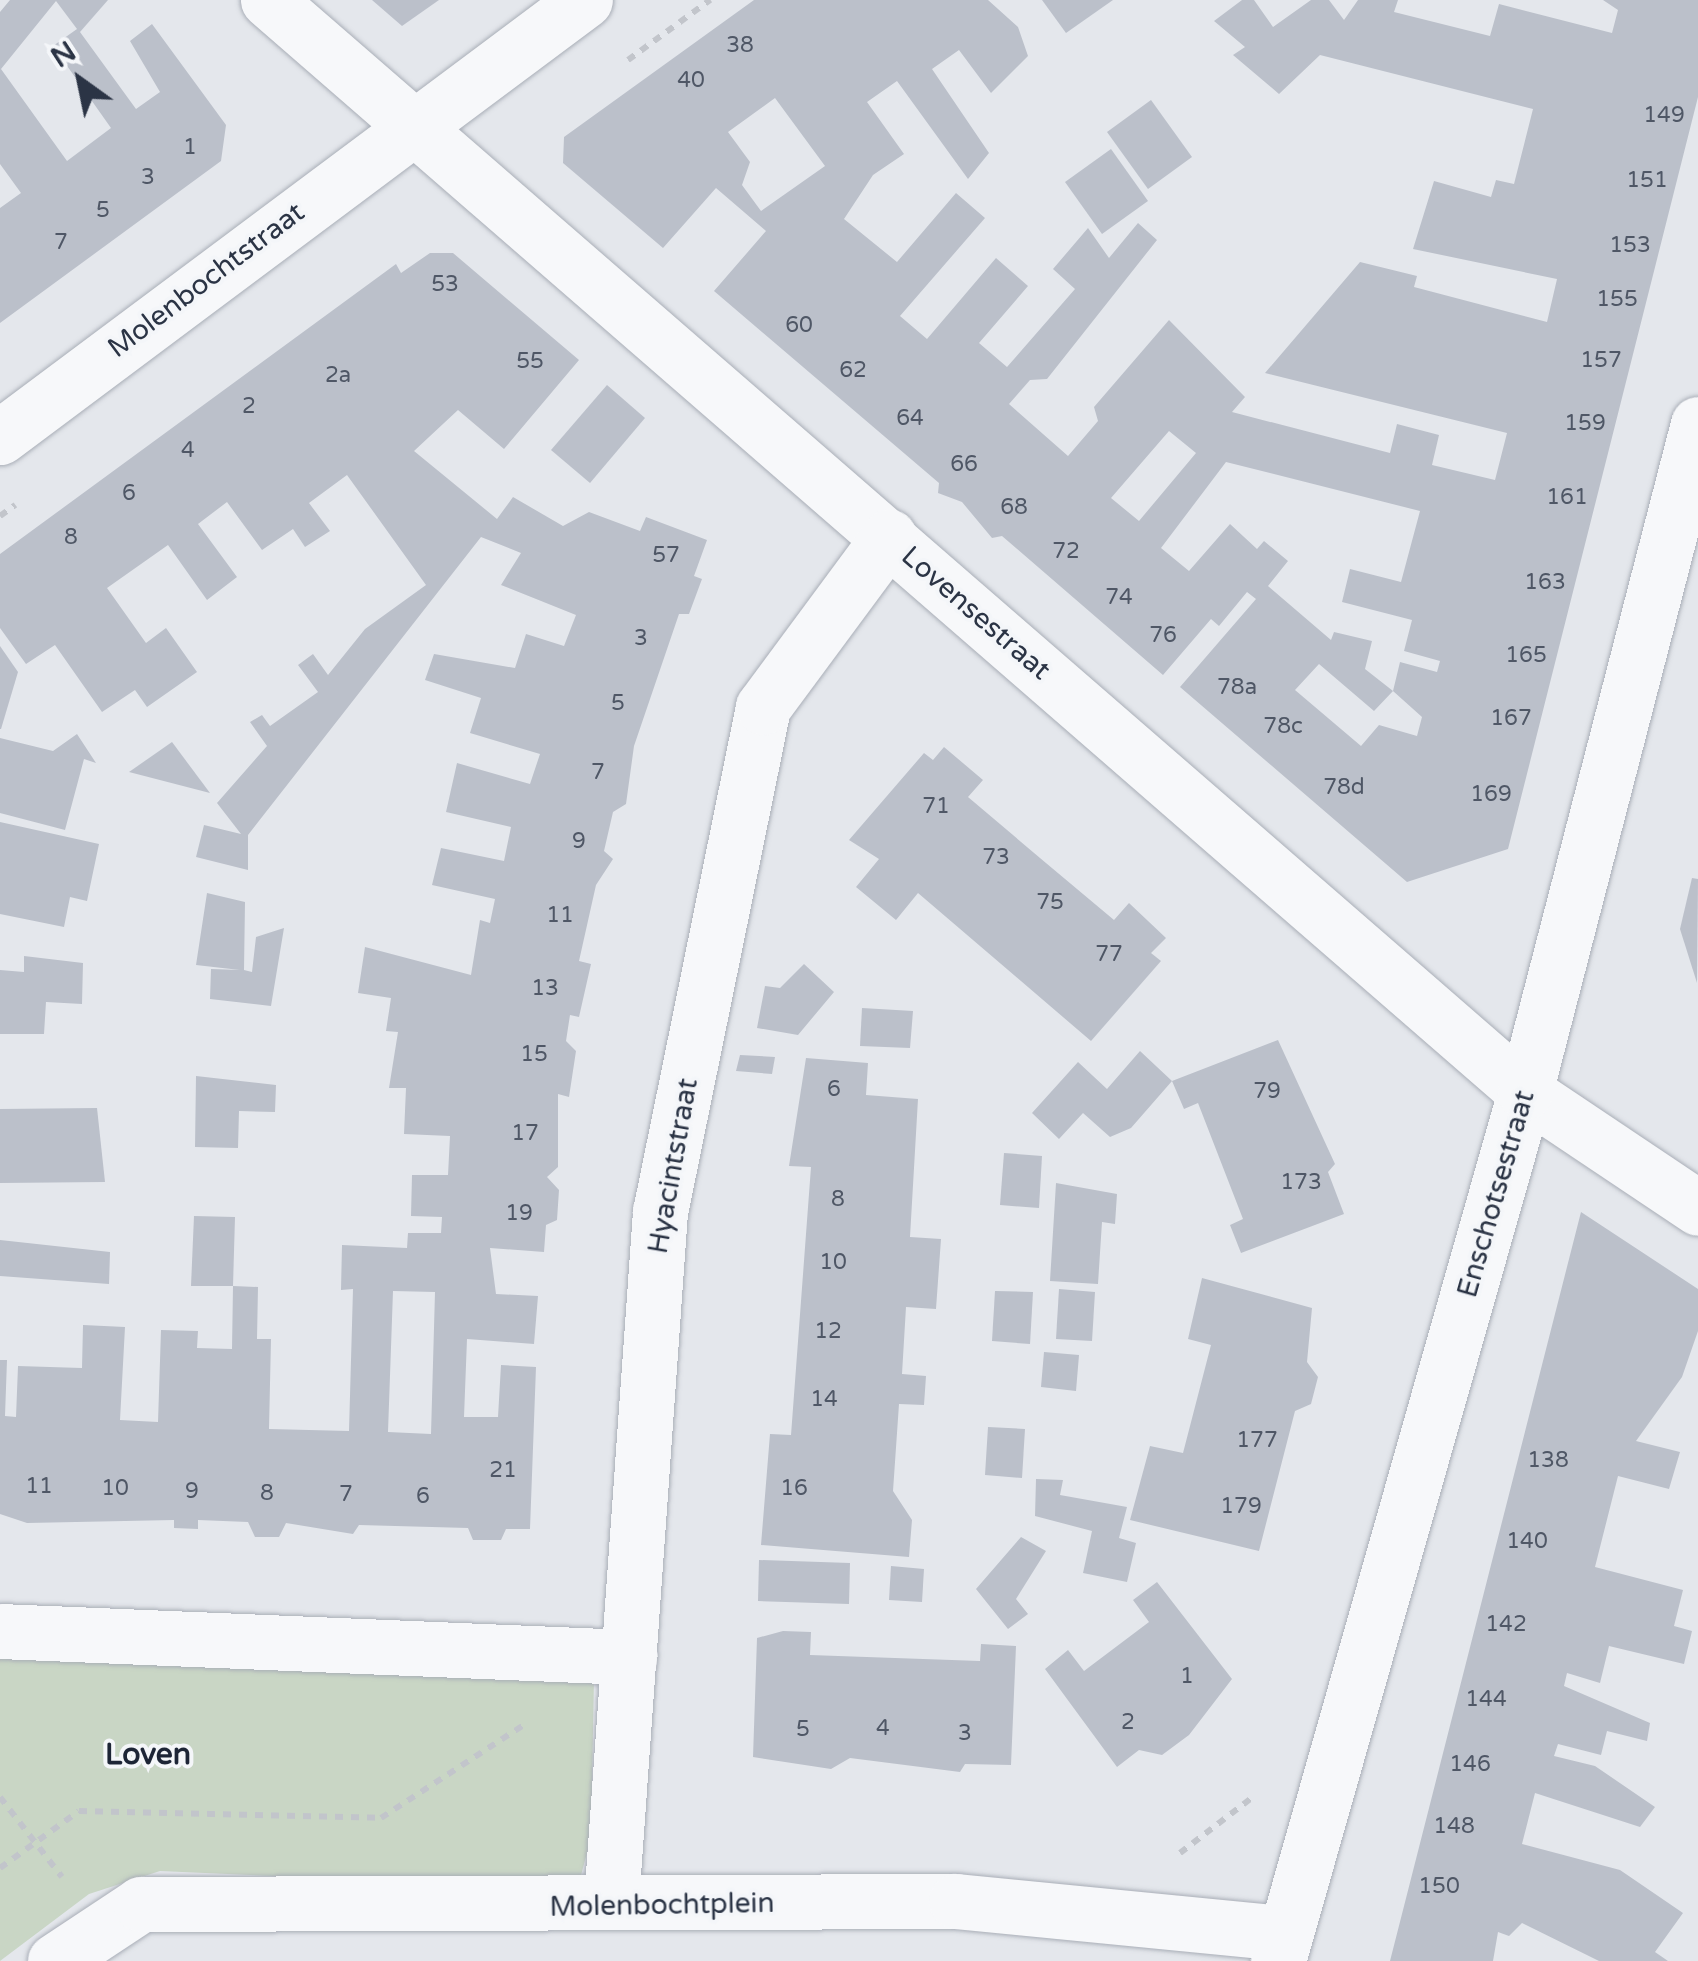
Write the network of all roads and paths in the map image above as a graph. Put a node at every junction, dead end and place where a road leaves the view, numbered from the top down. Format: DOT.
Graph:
graph roads {
  1 [pos="268,0"];
  2 [pos="584,0"];
  3 [pos="412,124"];
  4 [pos="1698,424"];
  5 [pos="0,437"];
  6 [pos="889,537"];
  7 [pos="1525,1092"];
  8 [pos="1698,1208"];
  9 [pos="0,1631"];
  10 [pos="629,1657"];
  11 [pos="1344,1727"];
  12 [pos="0,1797"];
  13 [pos="35,1843"];
  14 [pos="0,1868"];
  15 [pos="611,1902"];
  16 [pos="1099,1915"];
  17 [pos="104,1928"];
  18 [pos="1281,1947"];
  19 [pos="55,1961"];
  1 -- 3 [label="street, Lovensestraat"];
  2 -- 3 [label="street, Molenbochtstraat"];
  3 -- 5 [label="street, Molenbochtstraat"];
  3 -- 6 [label="street, Lovensestraat"];
  4 -- 7 [label="street, Enschotsestraat"];
  6 -- 7 [label="street, Lovensestraat"];
  6 -- 10 [label="street, Hyacintstraat"];
  7 -- 8 [label="street, Lovensestraat"];
  7 -- 11 [label="street, Enschotsestraat"];
  9 -- 10 [label="street"];
  10 -- 13 [label="path"];
  10 -- 15 [label="street, Hyacintstraat"];
  11 -- 16 [label="path"];
  11 -- 18 [label="street, Enschotsestraat"];
  12 -- 13 [label="path"];
  13 -- 14 [label="path"];
  13 -- 17 [label="path"];
  15 -- 16 [label="street, Molenbochtplein"];
  15 -- 17 [label="street, Molenbochtplein"];
  16 -- 18 [label="street, Molenbochtplein"];
  17 -- 19 [label="street, Molenbochtplein"];
}
